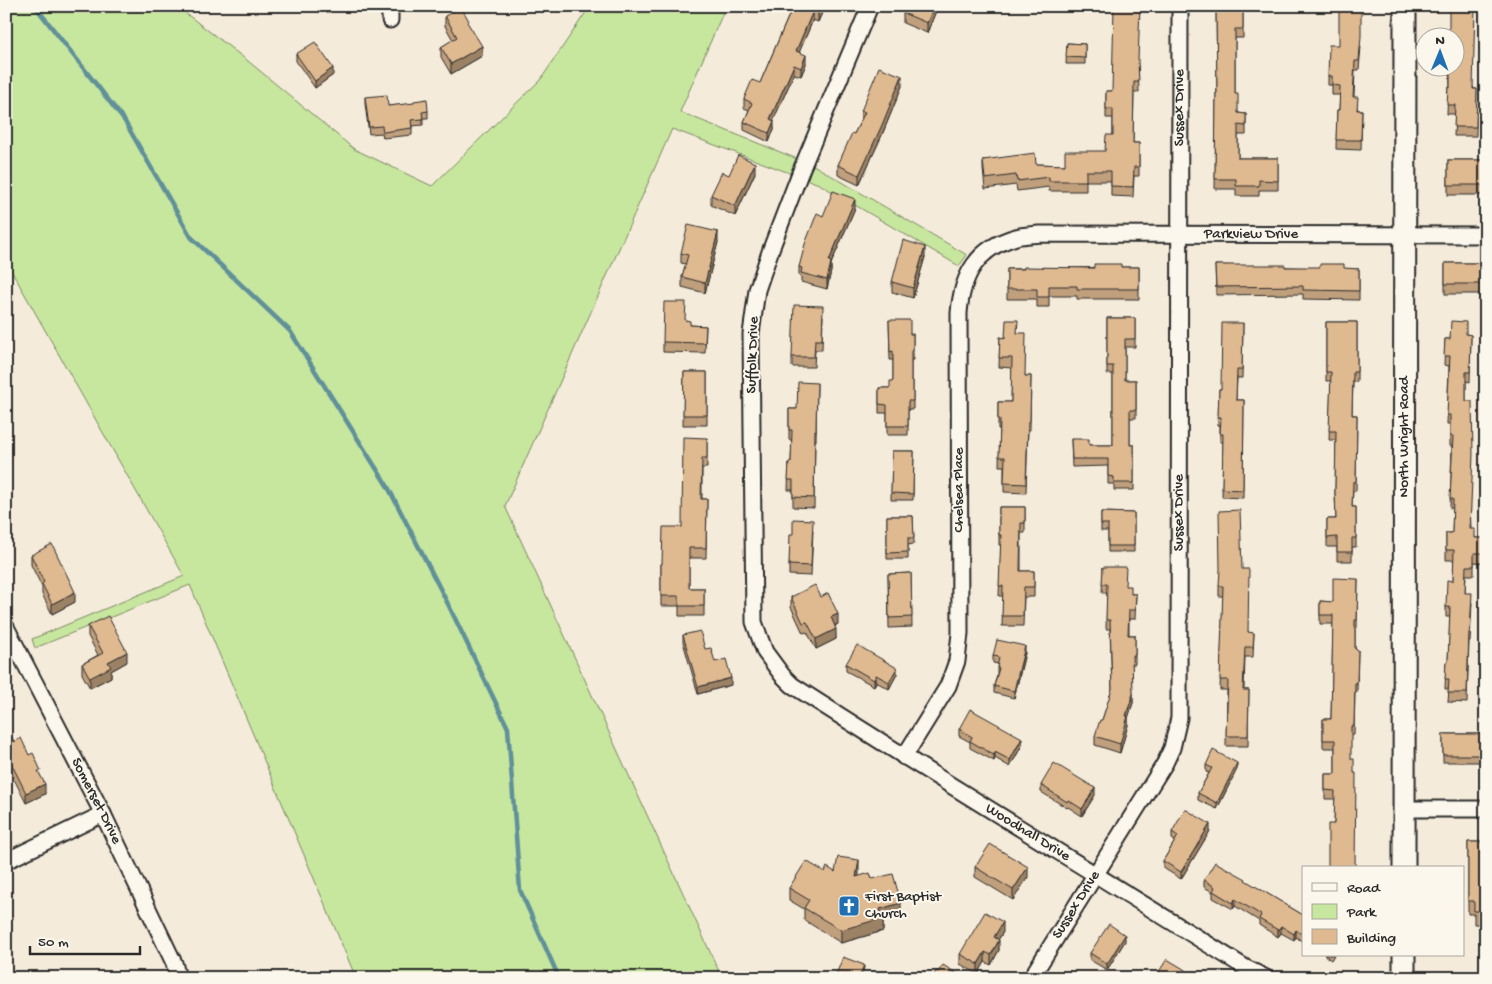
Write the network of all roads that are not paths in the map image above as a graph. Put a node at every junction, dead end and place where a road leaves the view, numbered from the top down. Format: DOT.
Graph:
graph roads {
  1 [pos="870,6"];
  2 [pos="1180,6"];
  3 [pos="1405,6"];
  4 [pos="1181,234"];
  5 [pos="1405,235"];
  6 [pos="1486,235"];
  7 [pos="1017,236"];
  8 [pos="6,627"];
  9 [pos="792,685"];
  10 [pos="904,757"];
  11 [pos="1405,809"];
  12 [pos="1486,809"];
  13 [pos="103,814"];
  14 [pos="6,861"];
  15 [pos="1404,866"];
  16 [pos="1096,874"];
  17 [pos="1404,956"];
  18 [pos="1243,973"];
  19 [pos="178,978"];
  20 [pos="1031,978"];
  21 [pos="1266,978"];
  22 [pos="1404,978"];
  1 -- 9 [label="street, Suffolk Drive"];
  2 -- 4 [label="street, Sussex Drive"];
  3 -- 5 [label="main road, North Wright Road"];
  4 -- 5 [label="street, Parkview Drive"];
  4 -- 7 [label="street, Parkview Drive"];
  4 -- 16 [label="street, Sussex Drive"];
  5 -- 6 [label="street, Parkview Drive"];
  5 -- 11 [label="main road, North Wright Road"];
  7 -- 10 [label="street, Chelsea Place"];
  8 -- 13 [label="street, Somerset Drive"];
  9 -- 10 [label="street, Woodhall Drive"];
  10 -- 16 [label="street, Woodhall Drive"];
  11 -- 12 [label="street"];
  11 -- 15 [label="main road, North Wright Road"];
  13 -- 14 [label="street"];
  13 -- 19 [label="street, Somerset Drive"];
  16 -- 18 [label="street, Woodhall Drive"];
  16 -- 20 [label="street, Sussex Drive"];
  17 -- 22 [label="main road"];
  18 -- 21 [label="street, Woodhall Drive"];
}
